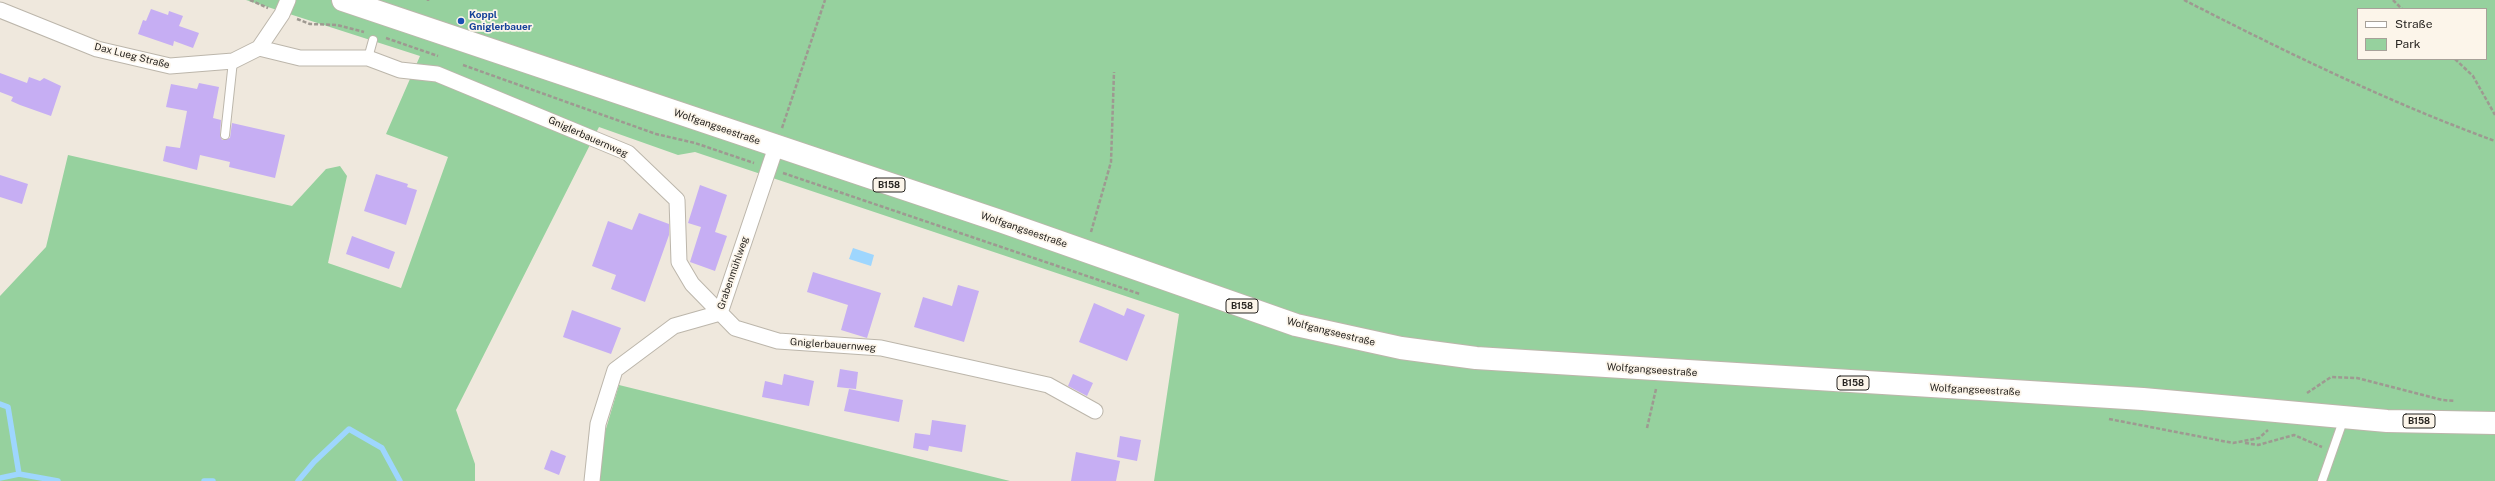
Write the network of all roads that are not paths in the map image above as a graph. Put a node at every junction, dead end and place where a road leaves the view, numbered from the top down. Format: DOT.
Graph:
graph roads {
  1 [pos="343,0"];
  2 [pos="285,7"];
  3 [pos="0,10"];
  4 [pos="376,38"];
  5 [pos="259,48"];
  6 [pos="368,58"];
  7 [pos="233,61"];
  8 [pos="225,135"];
  9 [pos="776,147"];
  10 [pos="720,313"];
  11 [pos="1096,411"];
  12 [pos="2345,417"];
  13 [pos="2495,423"];
  14 [pos="592,481"];
  15 [pos="2322,481"];
  1 -- 9 [label="main road, Wolfgangseestraße / B158"];
  2 -- 5 [label="street, Dax Lueg Straße"];
  3 -- 7 [label="street, Dax Lueg Straße"];
  4 -- 6 [label="lane"];
  5 -- 6 [label="street, Gniglerbauernweg"];
  5 -- 7 [label="street, Dax Lueg Straße"];
  6 -- 10 [label="street, Gniglerbauernweg"];
  7 -- 8 [label="lane"];
  9 -- 10 [label="street, Grabenmühlweg"];
  9 -- 12 [label="main road, Wolfgangseestraße / B158"];
  10 -- 11 [label="street, Gniglerbauernweg"];
  10 -- 14 [label="street, Grabenmühlweg"];
  12 -- 13 [label="main road, Wolfgangseestraße / B158"];
  12 -- 15 [label="lane"];
}
